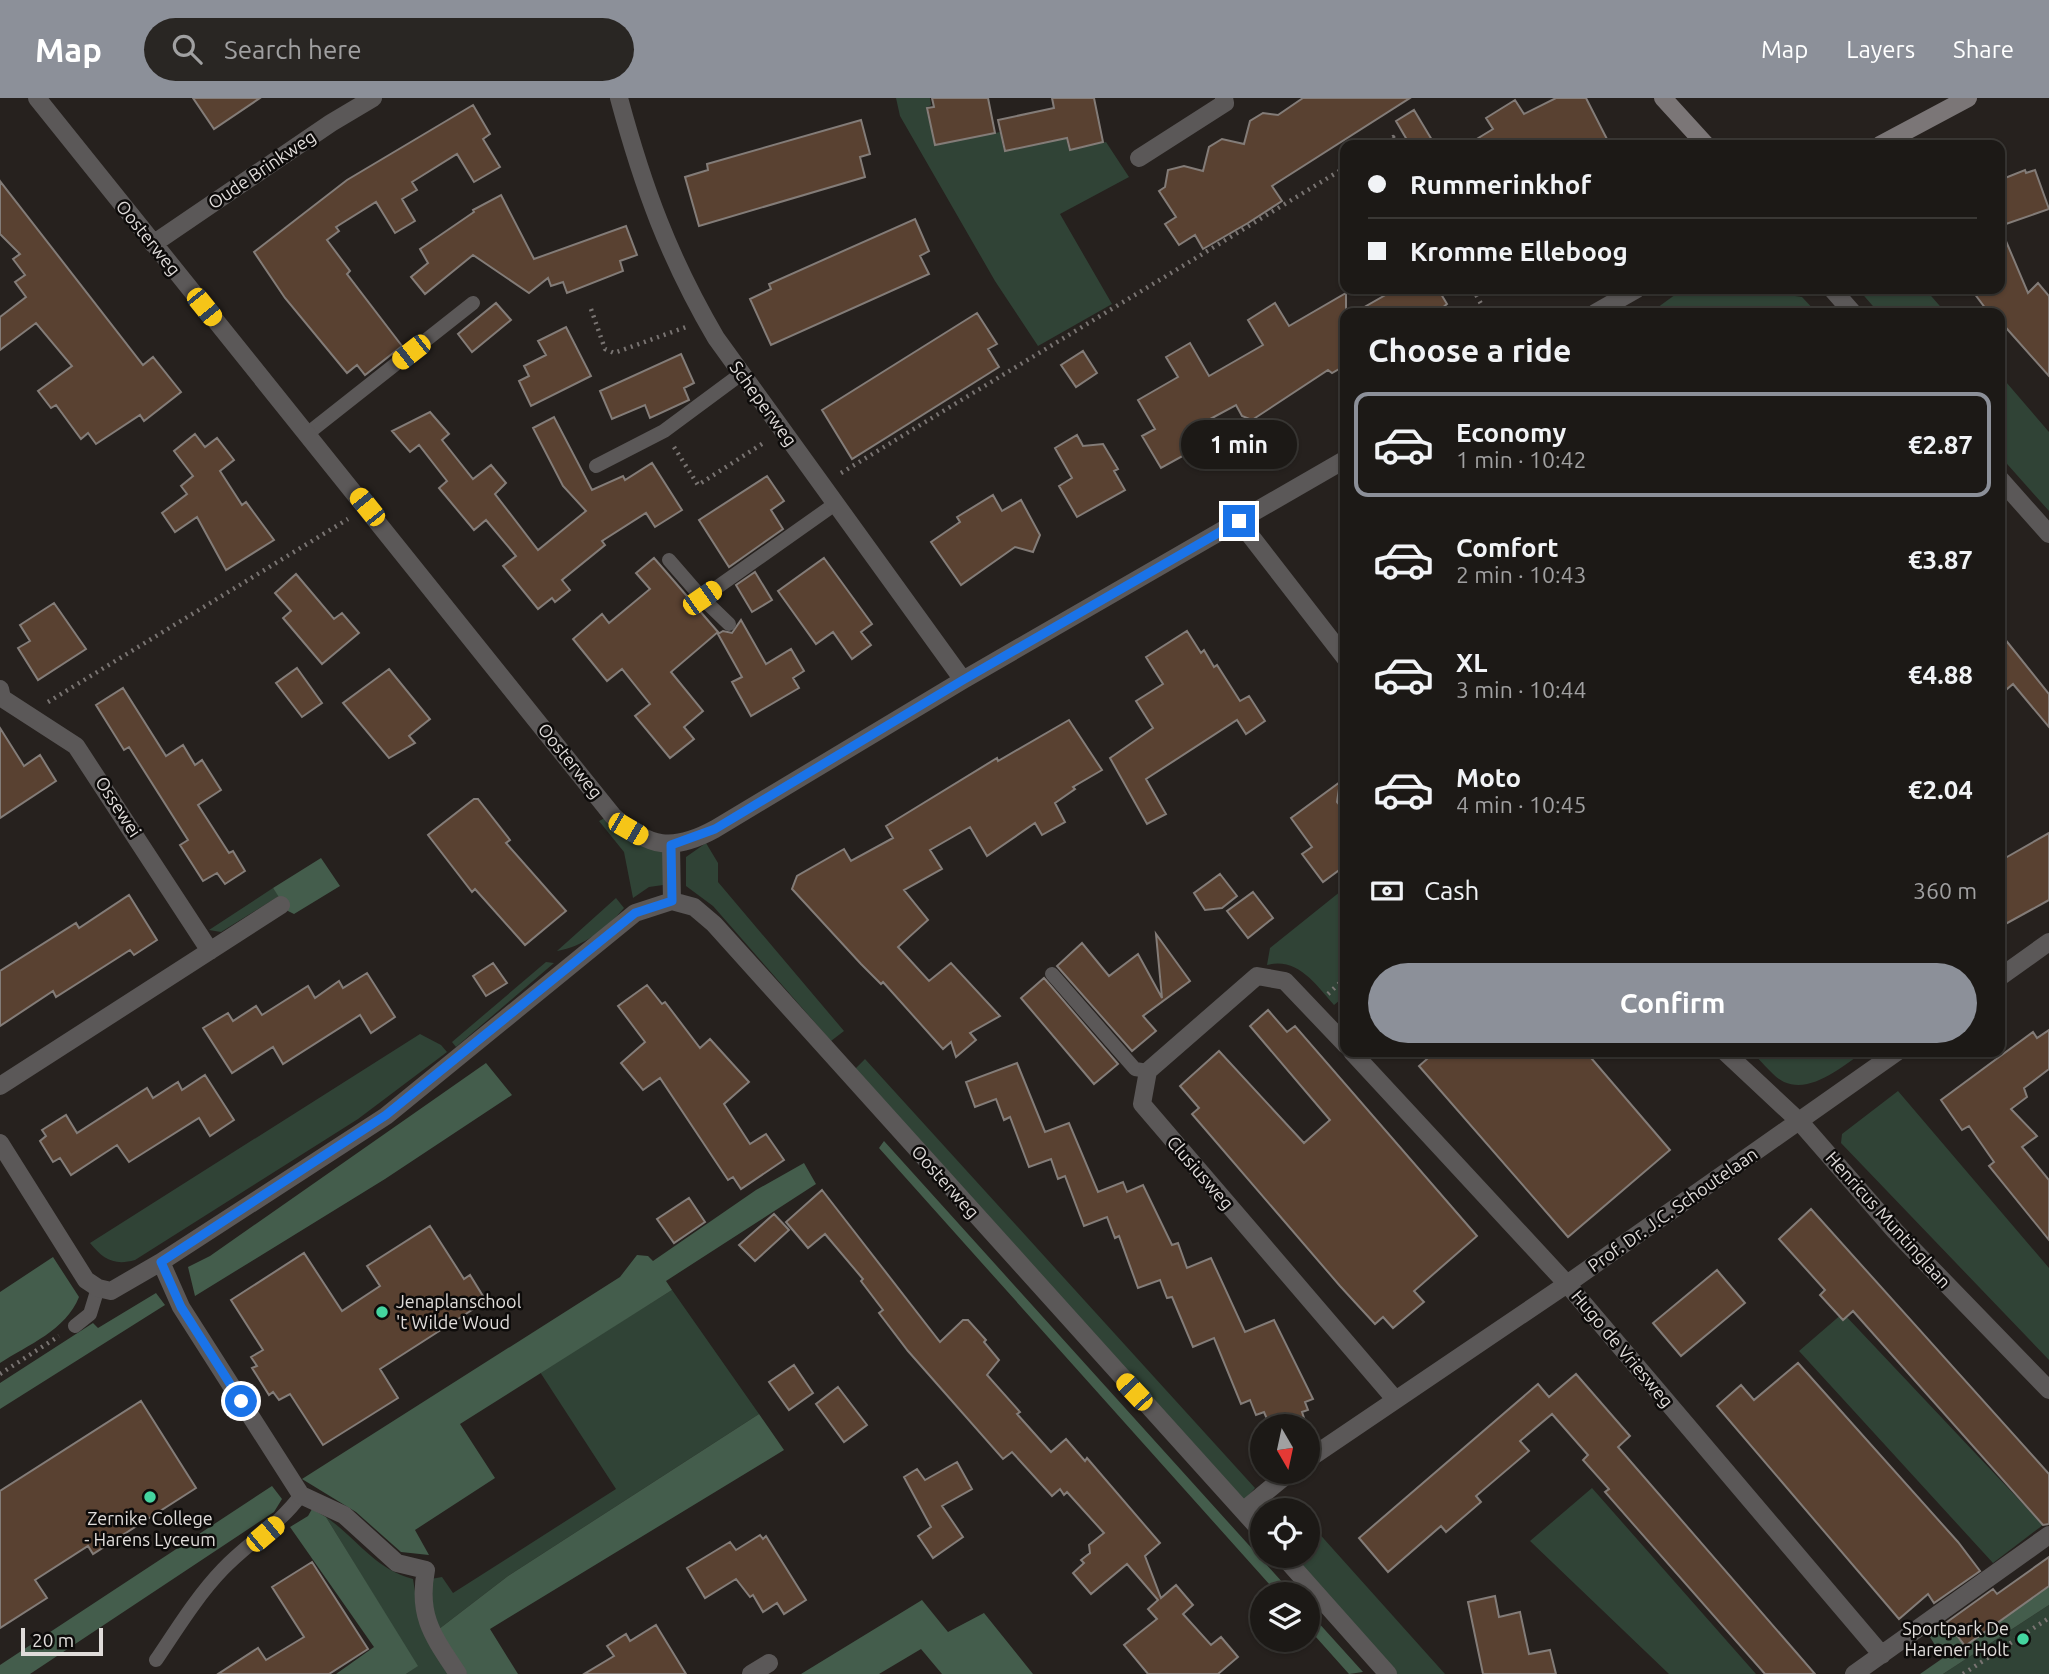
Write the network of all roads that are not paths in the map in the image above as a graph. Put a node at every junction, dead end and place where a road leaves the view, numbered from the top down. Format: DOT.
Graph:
graph roads {
  1 [pos="37,98"];
  2 [pos="373,98"];
  3 [pos="620,98"];
  4 [pos="1224,98"];
  5 [pos="1663,98"];
  6 [pos="1968,98"];
  7 [pos="1701,140"];
  8 [pos="1889,140"];
  9 [pos="1139,158"];
  10 [pos="153,244"];
  11 [pos="1628,294"];
  12 [pos="1836,294"];
  13 [pos="473,303"];
  14 [pos="1604,308"];
  15 [pos="1849,308"];
  16 [pos="741,374"];
  17 [pos="307,434"];
  18 [pos="1340,462"];
  19 [pos="596,466"];
  20 [pos="2005,484"];
  21 [pos="835,504"];
  22 [pos="1239,521"];
  23 [pos="2049,534"];
  24 [pos="669,560"];
  25 [pos="702,598"];
  26 [pos="729,624"];
  27 [pos="1340,651"];
  28 [pos="963,680"];
  29 [pos="1,695"];
  30 [pos="671,845"];
  31 [pos="672,901"];
  32 [pos="281,905"];
  33 [pos="2049,942"];
  34 [pos="210,951"];
  35 [pos="2005,973"];
  36 [pos="1052,974"];
  37 [pos="1340,1039"];
  38 [pos="1357,1057"];
  39 [pos="1730,1057"];
  40 [pos="1890,1057"];
  41 [pos="1148,1071"];
  42 [pos="0,1086"];
  43 [pos="1800,1122"];
  44 [pos="0,1143"];
  45 [pos="161,1262"];
  46 [pos="1567,1284"];
  47 [pos="98,1288"];
  48 [pos="75,1326"];
  49 [pos="2049,1390"];
  50 [pos="1394,1398"];
  51 [pos="1320,1451"];
  52 [pos="1275,1484"];
  53 [pos="301,1495"];
  54 [pos="1242,1511"];
  55 [pos="1250,1519"];
  56 [pos="2049,1535"];
  57 [pos="1294,1568"];
  58 [pos="1882,1656"];
  59 [pos="156,1660"];
  60 [pos="769,1663"];
  61 [pos="458,1674"];
  62 [pos="751,1674"];
  63 [pos="1387,1674"];
  64 [pos="1854,1674"];
  1 -- 10 [label="street, Oosterweg"];
  2 -- 10 [label="street, Oude Brinkweg"];
  3 -- 16 [label="street, Scheperweg"];
  4 -- 9 [label="street"];
  5 -- 7 [label="street"];
  6 -- 8 [label="street"];
  10 -- 17 [label="street, Oosterweg"];
  11 -- 14 [label="street"];
  12 -- 15 [label="street"];
  13 -- 17 [label="lane"];
  16 -- 19 [label="lane"];
  16 -- 21 [label="street, Scheperweg"];
  17 -- 30 [label="street, Oosterweg"];
  18 -- 22 [label="street"];
  20 -- 23 [label="street"];
  21 -- 25 [label="lane"];
  21 -- 28 [label="street, Scheperweg"];
  22 -- 27 [label="street"];
  22 -- 28 [label="street"];
  24 -- 25 [label="lane"];
  25 -- 26 [label="lane"];
  28 -- 30 [label="street"];
  29 -- 34 [label="street, Ossewei"];
  30 -- 31 [label="street"];
  31 -- 45 [label="street"];
  31 -- 54 [label="street, Oosterweg"];
  32 -- 34 [label="street"];
  33 -- 35 [label="street"];
  34 -- 42 [label="street"];
  36 -- 41 [label="lane"];
  37 -- 41 [label="street"];
  38 -- 46 [label="street, Hugo de Vriesweg"];
  39 -- 43 [label="street, Henricus Muntinglaan"];
  40 -- 43 [label="street, Prof. Dr. J.C. Schoutelaan"];
  41 -- 50 [label="street, Clusiusweg"];
  43 -- 46 [label="street, Prof. Dr. J.C. Schoutelaan"];
  43 -- 49 [label="street, Henricus Muntinglaan"];
  44 -- 47 [label="street"];
  45 -- 47 [label="street"];
  45 -- 53 [label="street"];
  46 -- 50 [label="street, Prof. Dr. J.C. Schoutelaan"];
  46 -- 58 [label="street, Hugo de Vriesweg"];
  47 -- 48 [label="lane"];
  50 -- 51 [label="street, Prof. Dr. J.C. Schoutelaan"];
  52 -- 54 [label="street"];
  53 -- 59 [label="lane"];
  53 -- 61 [label="street"];
  54 -- 55 [label="street, Oosterweg"];
  56 -- 58 [label="street"];
  57 -- 63 [label="street"];
  58 -- 64 [label="street"];
  60 -- 62 [label="street"];
}
